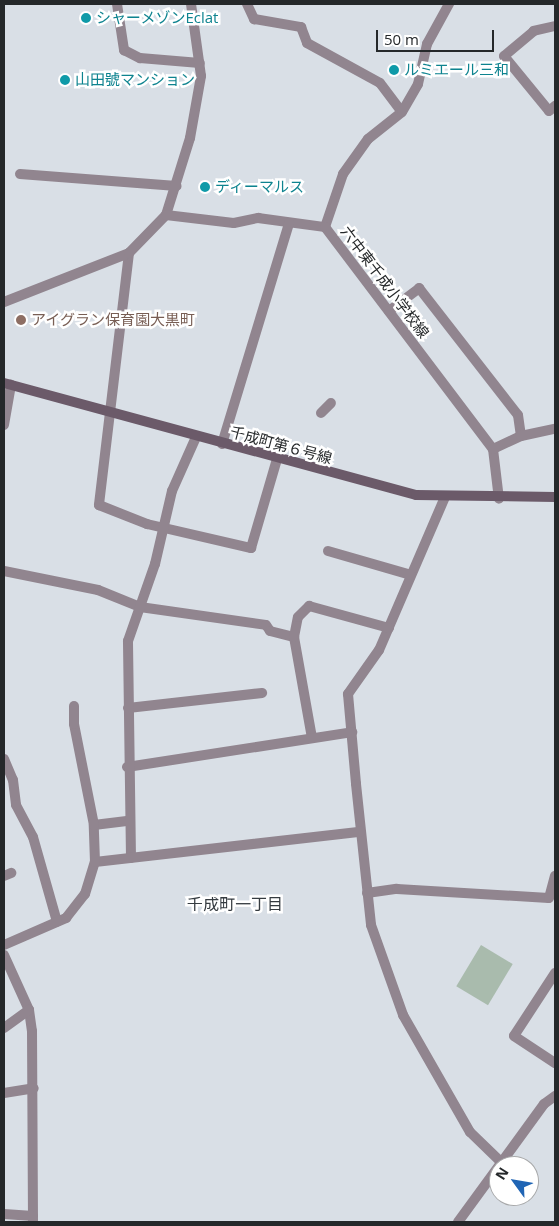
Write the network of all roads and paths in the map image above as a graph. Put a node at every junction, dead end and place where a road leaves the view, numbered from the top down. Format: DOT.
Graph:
graph roads {
  1 [pos="117,4"];
  2 [pos="191,4"];
  3 [pos="247,4"];
  4 [pos="449,4"];
  5 [pos="555,26"];
  6 [pos="200,63"];
  7 [pos="555,106"];
  8 [pos="402,112"];
  9 [pos="20,174"];
  10 [pos="177,186"];
  11 [pos="166,215"];
  12 [pos="289,223"];
  13 [pos="325,228"];
  14 [pos="129,253"];
  15 [pos="4,302"];
  16 [pos="390,311"];
  17 [pos="8,384"];
  18 [pos="331,403"];
  19 [pos="111,413"];
  20 [pos="321,413"];
  21 [pos="4,425"];
  22 [pos="555,429"];
  23 [pos="521,436"];
  24 [pos="196,437"];
  25 [pos="222,444"];
  26 [pos="492,449"];
  27 [pos="277,459"];
  28 [pos="555,497"];
  29 [pos="445,498"];
  30 [pos="500,499"];
  31 [pos="161,527"];
  32 [pos="328,551"];
  33 [pos="4,571"];
  34 [pos="411,575"];
  35 [pos="140,607"];
  36 [pos="389,628"];
  37 [pos="294,637"];
  38 [pos="262,693"];
  39 [pos="74,706"];
  40 [pos="128,708"];
  41 [pos="352,732"];
  42 [pos="312,738"];
  43 [pos="4,759"];
  44 [pos="127,766"];
  45 [pos="129,821"];
  46 [pos="94,825"];
  47 [pos="360,832"];
  48 [pos="131,858"];
  49 [pos="95,862"];
  50 [pos="555,876"];
  51 [pos="367,893"];
  52 [pos="57,922"];
  53 [pos="4,945"];
  54 [pos="4,955"];
  55 [pos="555,973"];
  56 [pos="29,1010"];
  57 [pos="4,1028"];
  58 [pos="555,1063"];
  59 [pos="34,1088"];
  60 [pos="4,1093"];
  61 [pos="555,1096"];
  62 [pos="495,1156"];
  63 [pos="506,1156"];
  64 [pos="489,1179"];
  65 [pos="4,1214"];
  66 [pos="33,1219"];
  67 [pos="458,1222"];
  1 -- 6 [label="street"];
  2 -- 6 [label="street"];
  3 -- 8 [label="street"];
  4 -- 8 [label="street"];
  5 -- 7 [label="street"];
  6 -- 10 [label="street"];
  8 -- 13 [label="street"];
  9 -- 10 [label="street"];
  10 -- 11 [label="street"];
  11 -- 12 [label="street, 六中東千成小学校線"];
  11 -- 14 [label="street"];
  12 -- 13 [label="street, 六中東千成小学校線"];
  12 -- 25 [label="street"];
  13 -- 16 [label="street, 六中東千成小学校線"];
  14 -- 15 [label="street"];
  14 -- 19 [label="street"];
  16 -- 23 [label="street"];
  16 -- 26 [label="street, 六中東千成小学校線"];
  17 -- 19 [label="street, 千成町第６号線"];
  17 -- 21 [label="street"];
  18 -- 20 [label="street"];
  19 -- 24 [label="street, 千成町第６号線"];
  19 -- 31 [label="street"];
  22 -- 23 [label="street"];
  23 -- 26 [label="street"];
  24 -- 25 [label="street, 千成町第６号線"];
  24 -- 31 [label="street"];
  25 -- 27 [label="street, 千成町第６号線"];
  26 -- 30 [label="street, 六中東千成小学校線"];
  27 -- 29 [label="street, 千成町第６号線"];
  27 -- 31 [label="street"];
  28 -- 30 [label="street, 千成町第６号線"];
  29 -- 30 [label="street, 千成町第６号線"];
  29 -- 34 [label="street"];
  31 -- 35 [label="street"];
  32 -- 34 [label="street"];
  33 -- 35 [label="street"];
  34 -- 36 [label="street"];
  35 -- 37 [label="street"];
  35 -- 40 [label="street"];
  36 -- 37 [label="street"];
  36 -- 41 [label="street"];
  37 -- 42 [label="street"];
  38 -- 40 [label="street"];
  39 -- 46 [label="street"];
  40 -- 44 [label="street"];
  41 -- 42 [label="street"];
  41 -- 47 [label="street"];
  42 -- 44 [label="street"];
  43 -- 52 [label="street"];
  44 -- 45 [label="street"];
  45 -- 46 [label="street"];
  45 -- 48 [label="street"];
  46 -- 49 [label="street"];
  47 -- 48 [label="street"];
  47 -- 51 [label="street"];
  48 -- 49 [label="street"];
  49 -- 52 [label="street"];
  50 -- 51 [label="street"];
  51 -- 62 [label="street"];
  52 -- 53 [label="street"];
  54 -- 56 [label="street"];
  55 -- 58 [label="street"];
  56 -- 57 [label="street"];
  56 -- 59 [label="street"];
  59 -- 60 [label="street"];
  59 -- 66 [label="street"];
  61 -- 63 [label="street"];
  64 -- 67 [label="street"];
  65 -- 66 [label="street"];
}
